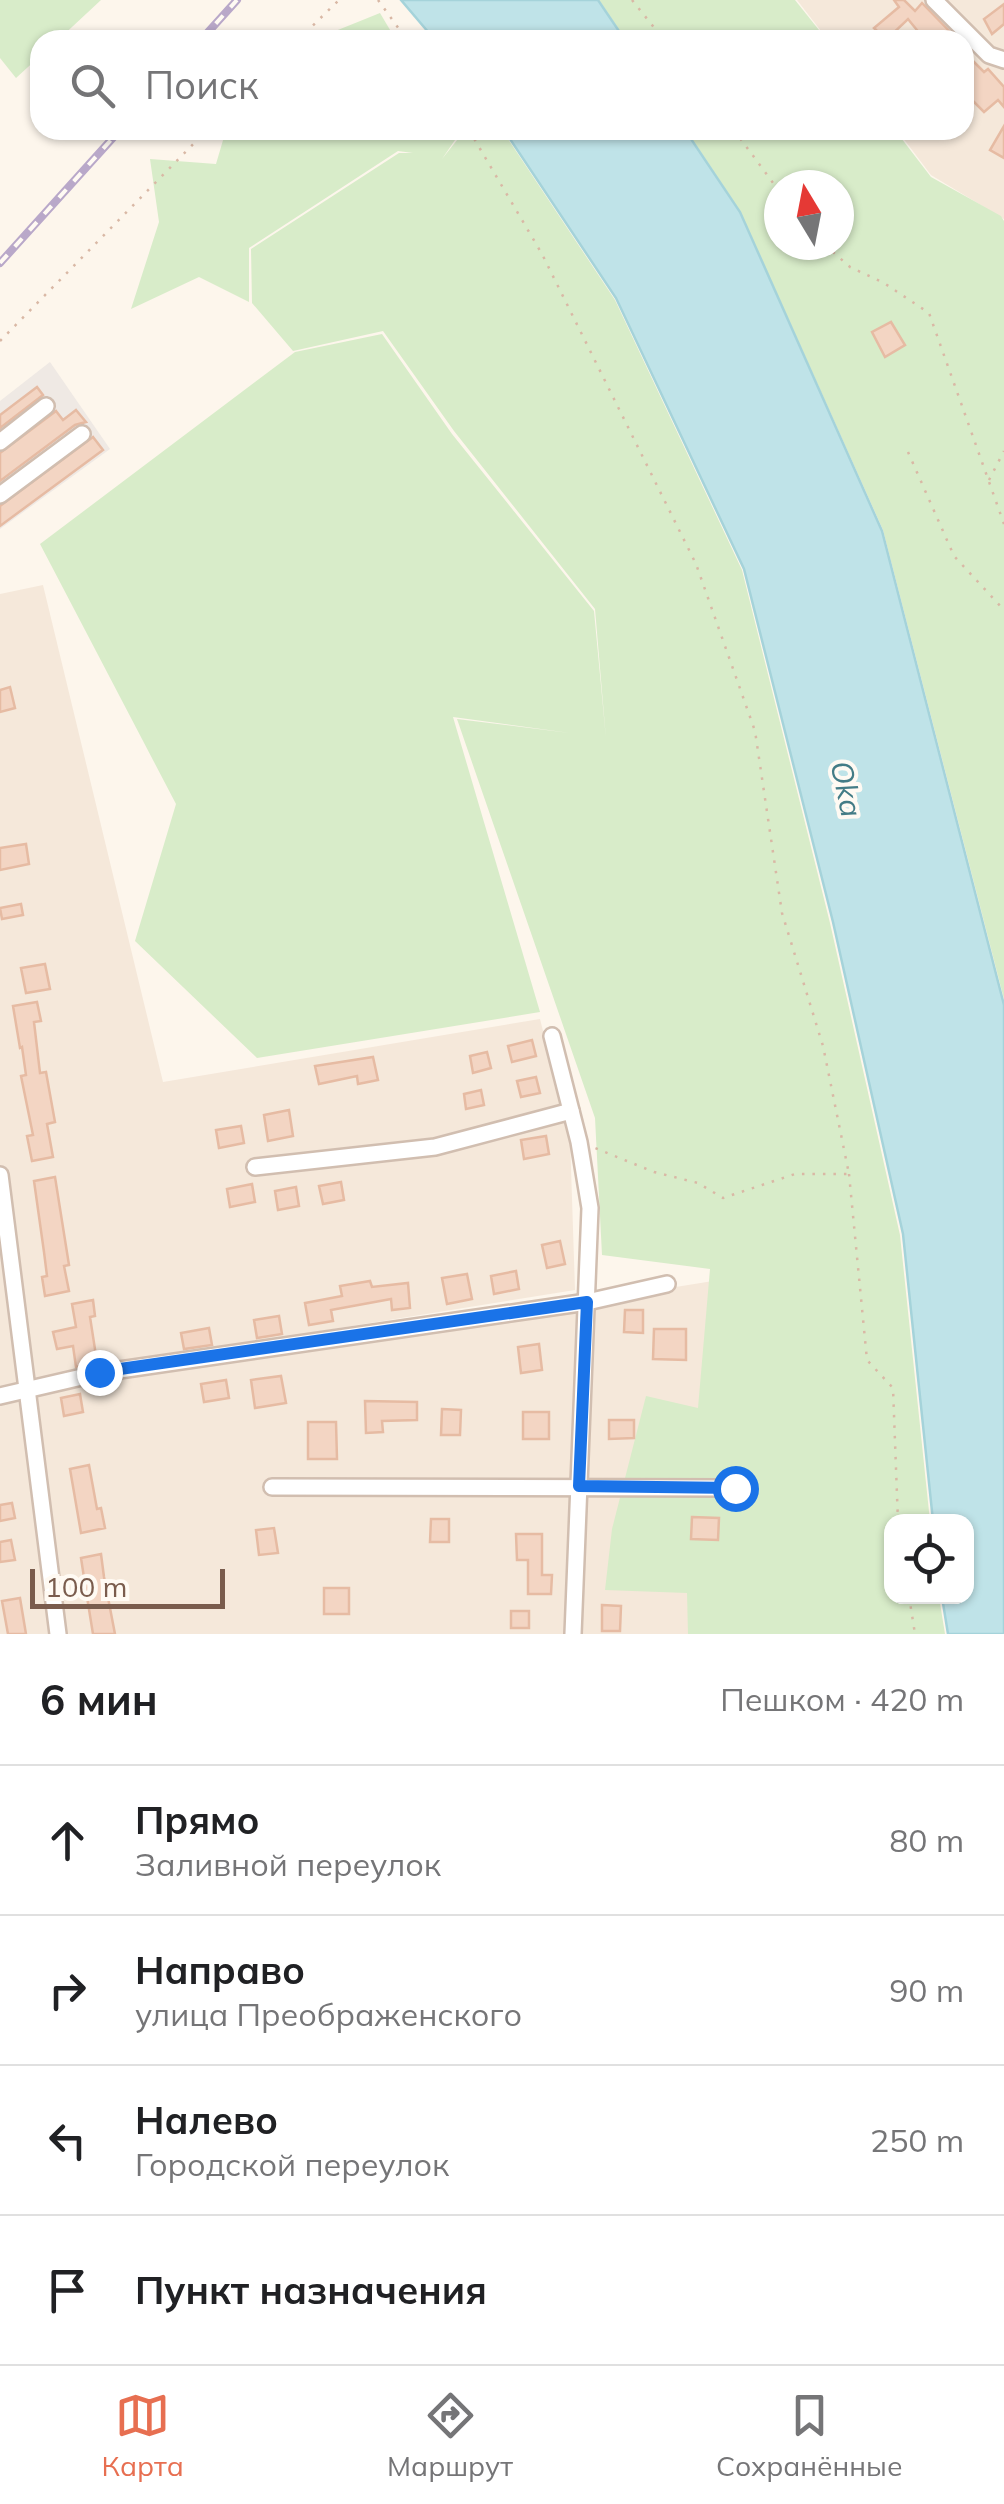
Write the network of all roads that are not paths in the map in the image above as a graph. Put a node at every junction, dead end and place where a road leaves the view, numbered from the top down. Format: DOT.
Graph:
graph roads {
  1 [pos="934,0"];
  2 [pos="967,30"];
  3 [pos="974,36"];
  4 [pos="997,57"];
  5 [pos="46,406"];
  6 [pos="82,434"];
  7 [pos="0,442"];
  8 [pos="0,494"];
  9 [pos="552,1036"];
  10 [pos="571,1111"];
  11 [pos="255,1167"];
  12 [pos="0,1175"];
  13 [pos="667,1284"];
  14 [pos="587,1302"];
  15 [pos="26,1390"];
  16 [pos="0,1396"];
  17 [pos="579,1486"];
  18 [pos="272,1487"];
  19 [pos="735,1488"];
  20 [pos="58,1634"];
  21 [pos="573,1634"];
  1 -- 2 [label="street"];
  3 -- 4 [label="street"];
  5 -- 7 [label="street"];
  6 -- 8 [label="street"];
  9 -- 10 [label="street"];
  10 -- 11 [label="street"];
  10 -- 14 [label="street"];
  12 -- 15 [label="street"];
  13 -- 14 [label="street"];
  14 -- 15 [label="street"];
  14 -- 17 [label="street"];
  15 -- 16 [label="street"];
  15 -- 20 [label="street"];
  17 -- 18 [label="street"];
  17 -- 19 [label="street"];
  17 -- 21 [label="street"];
}
